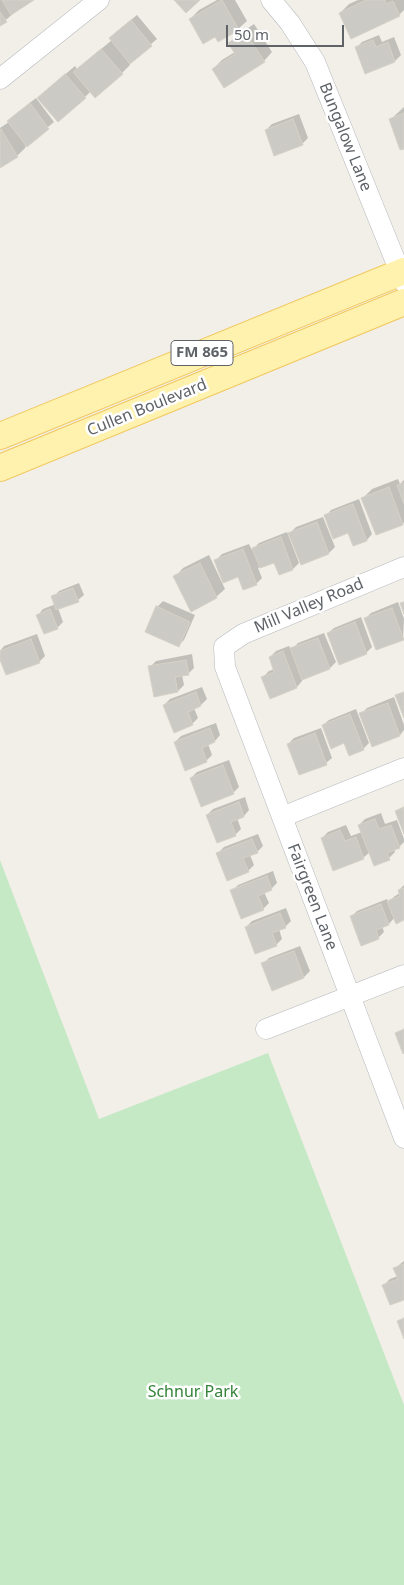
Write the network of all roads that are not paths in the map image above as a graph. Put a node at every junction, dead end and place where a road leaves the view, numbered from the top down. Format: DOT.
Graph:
graph roads {
  1 [pos="99,0"];
  2 [pos="271,0"];
  3 [pos="0,79"];
  4 [pos="403,275"];
  5 [pos="404,302"];
  6 [pos="120,386"];
  7 [pos="131,415"];
  8 [pos="0,436"];
  9 [pos="0,468"];
  10 [pos="404,567"];
  11 [pos="225,656"];
  12 [pos="404,768"];
  13 [pos="282,817"];
  14 [pos="404,975"];
  15 [pos="350,996"];
  16 [pos="266,1029"];
  17 [pos="404,1138"];
  1 -- 3 [label="street"];
  2 -- 4 [label="street, Bungalow Lane"];
  4 -- 6 [label="main road, Cullen Boulevard / FM 865"];
  5 -- 7 [label="main road, Cullen Boulevard / FM 865"];
  6 -- 7 [label="main road"];
  6 -- 8 [label="main road, Cullen Boulevard / FM 865"];
  7 -- 9 [label="main road, Cullen Boulevard / FM 865"];
  10 -- 11 [label="street, Mill Valley Road"];
  11 -- 13 [label="street, Fairgreen Lane"];
  12 -- 13 [label="street"];
  13 -- 15 [label="street, Fairgreen Lane"];
  14 -- 15 [label="street"];
  15 -- 16 [label="street"];
  15 -- 17 [label="street, Fairgreen Lane"];
}
